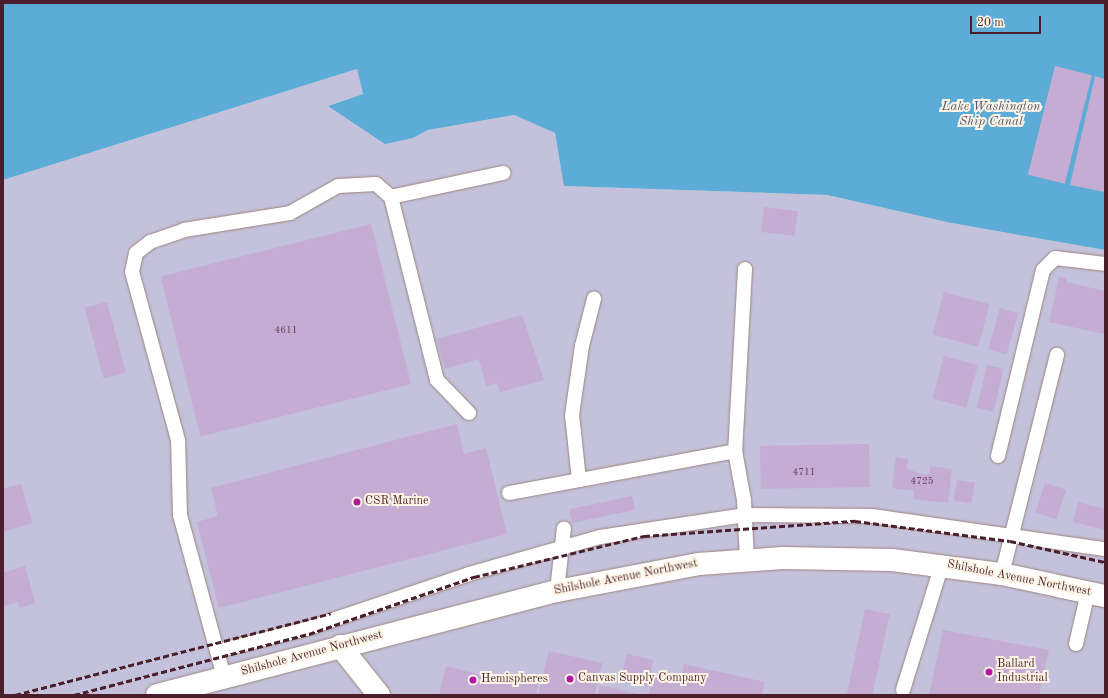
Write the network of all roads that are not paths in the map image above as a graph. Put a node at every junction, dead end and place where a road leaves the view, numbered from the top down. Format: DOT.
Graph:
graph roads {
  1 [pos="503,173"];
  2 [pos="391,197"];
  3 [pos="1105,264"];
  4 [pos="744,269"];
  5 [pos="594,299"];
  6 [pos="1058,355"];
  7 [pos="469,413"];
  8 [pos="735,451"];
  9 [pos="998,456"];
  10 [pos="580,480"];
  11 [pos="509,493"];
  12 [pos="745,515"];
  13 [pos="564,528"];
  14 [pos="1012,535"];
  15 [pos="1105,549"];
  16 [pos="560,550"];
  17 [pos="747,560"];
  18 [pos="942,564"];
  19 [pos="1002,574"];
  20 [pos="557,591"];
  21 [pos="1096,594"];
  22 [pos="1076,644"];
  23 [pos="340,646"];
  24 [pos="217,651"];
  25 [pos="224,677"];
  26 [pos="903,690"];
  27 [pos="157,695"];
  28 [pos="379,695"];
  1 -- 2 [label="lane"];
  2 -- 7 [label="lane"];
  2 -- 24 [label="lane"];
  3 -- 9 [label="lane"];
  4 -- 8 [label="lane"];
  5 -- 10 [label="lane"];
  6 -- 14 [label="lane"];
  8 -- 10 [label="lane"];
  8 -- 12 [label="lane"];
  10 -- 11 [label="lane"];
  12 -- 14 [label="lane"];
  12 -- 16 [label="lane"];
  12 -- 17 [label="lane"];
  13 -- 16 [label="lane"];
  14 -- 15 [label="lane"];
  14 -- 19 [label="lane"];
  16 -- 20 [label="lane"];
  16 -- 24 [label="lane"];
  17 -- 18 [label="street, Shilshole Avenue Northwest"];
  17 -- 20 [label="street, Shilshole Avenue Northwest"];
  18 -- 19 [label="street, Shilshole Avenue Northwest"];
  18 -- 26 [label="lane"];
  19 -- 21 [label="street, Shilshole Avenue Northwest"];
  20 -- 23 [label="street, Shilshole Avenue Northwest"];
  21 -- 22 [label="lane"];
  23 -- 25 [label="street, Shilshole Avenue Northwest"];
  23 -- 28 [label="street"];
  24 -- 25 [label="lane"];
  25 -- 27 [label="street, Shilshole Avenue Northwest"];
}
